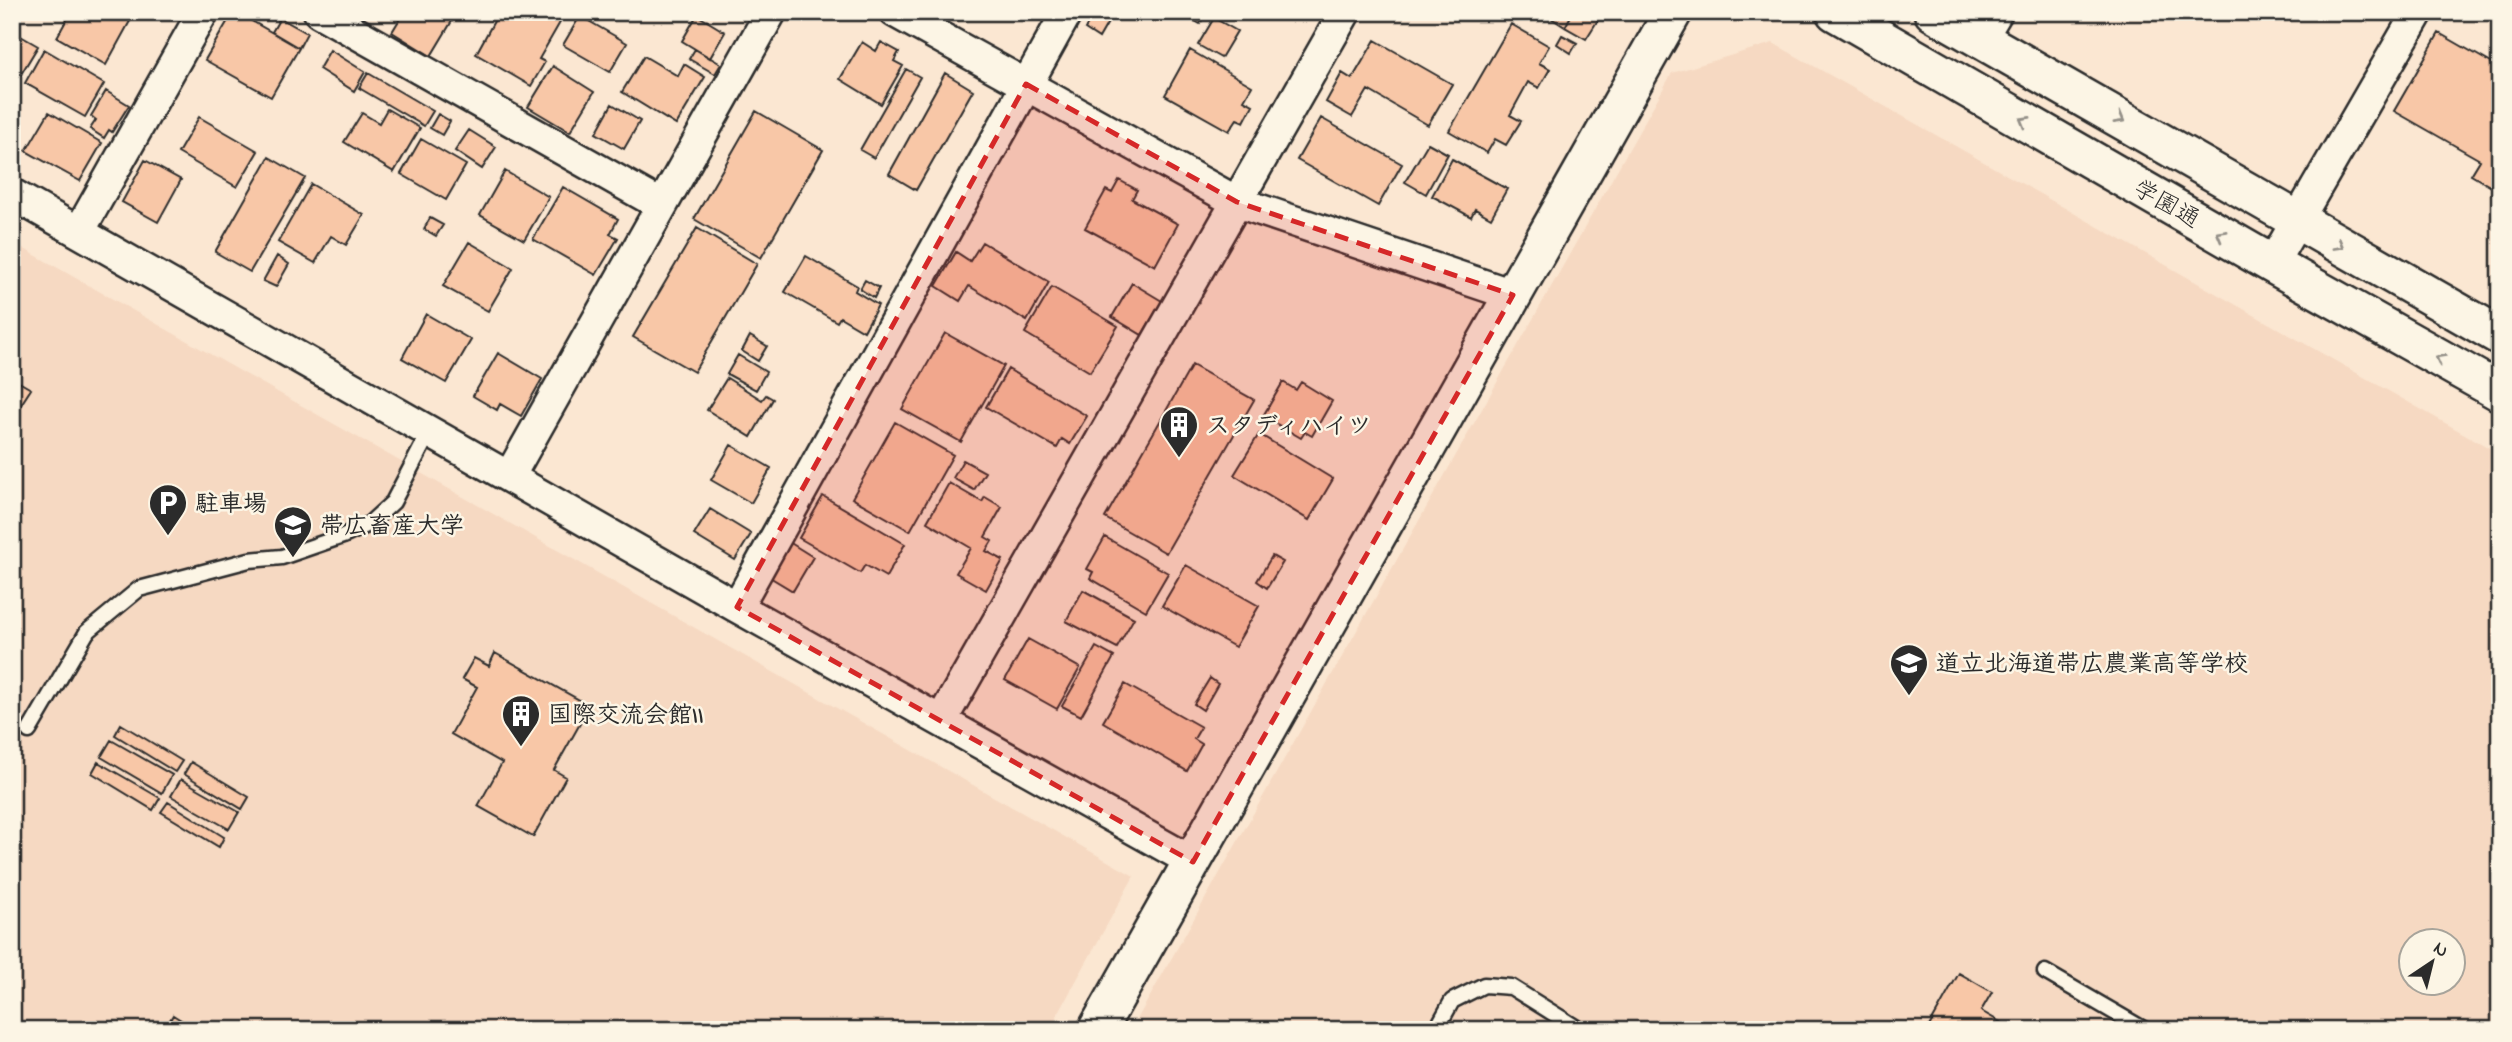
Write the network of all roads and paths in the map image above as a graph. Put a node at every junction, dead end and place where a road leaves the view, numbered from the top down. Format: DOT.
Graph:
graph roads {
  1 [pos="203,12"];
  2 [pos="319,12"];
  3 [pos="771,12"];
  4 [pos="895,12"];
  5 [pos="1067,12"];
  6 [pos="1345,12"];
  7 [pos="1673,12"];
  8 [pos="1835,12"];
  9 [pos="1933,12"];
  10 [pos="2418,12"];
  11 [pos="1989,26"];
  12 [pos="1026,85"];
  13 [pos="12,194"];
  14 [pos="1237,202"];
  15 [pos="661,205"];
  16 [pos="2297,221"];
  17 [pos="80,230"];
  18 [pos="2272,264"];
  19 [pos="1513,295"];
  20 [pos="2500,336"];
  21 [pos="2500,392"];
  22 [pos="430,431"];
  23 [pos="509,477"];
  24 [pos="737,607"];
  25 [pos="941,721"];
  26 [pos="29,731"];
  27 [pos="1193,862"];
  28 [pos="2046,972"];
  29 [pos="1097,1030"];
  30 [pos="1436,1030"];
  31 [pos="1580,1030"];
  32 [pos="2145,1030"];
  1 -- 17 [label="street"];
  2 -- 15 [label="street"];
  3 -- 15 [label="street"];
  4 -- 12 [label="street"];
  5 -- 12 [label="street"];
  6 -- 14 [label="street"];
  7 -- 19 [label="street"];
  18 -- 8 [label="street, 学園通, one-way"];
  9 -- 11 [label="street, 学園通"];
  10 -- 16 [label="street"];
  11 -- 16 [label="street, 学園通, one-way"];
  12 -- 14 [label="street"];
  12 -- 24 [label="street"];
  13 -- 17 [label="street"];
  14 -- 19 [label="street"];
  14 -- 25 [label="street"];
  15 -- 23 [label="street"];
  16 -- 18 [label="street"];
  16 -- 20 [label="street, 学園通, one-way"];
  17 -- 22 [label="street"];
  21 -- 18 [label="street, 学園通, one-way"];
  19 -- 27 [label="street"];
  22 -- 23 [label="street"];
  22 -- 26 [label="lane"];
  23 -- 24 [label="street"];
  24 -- 25 [label="street"];
  25 -- 27 [label="street"];
  27 -- 29 [label="street"];
  28 -- 32 [label="lane"];
  30 -- 31 [label="lane"];
}
